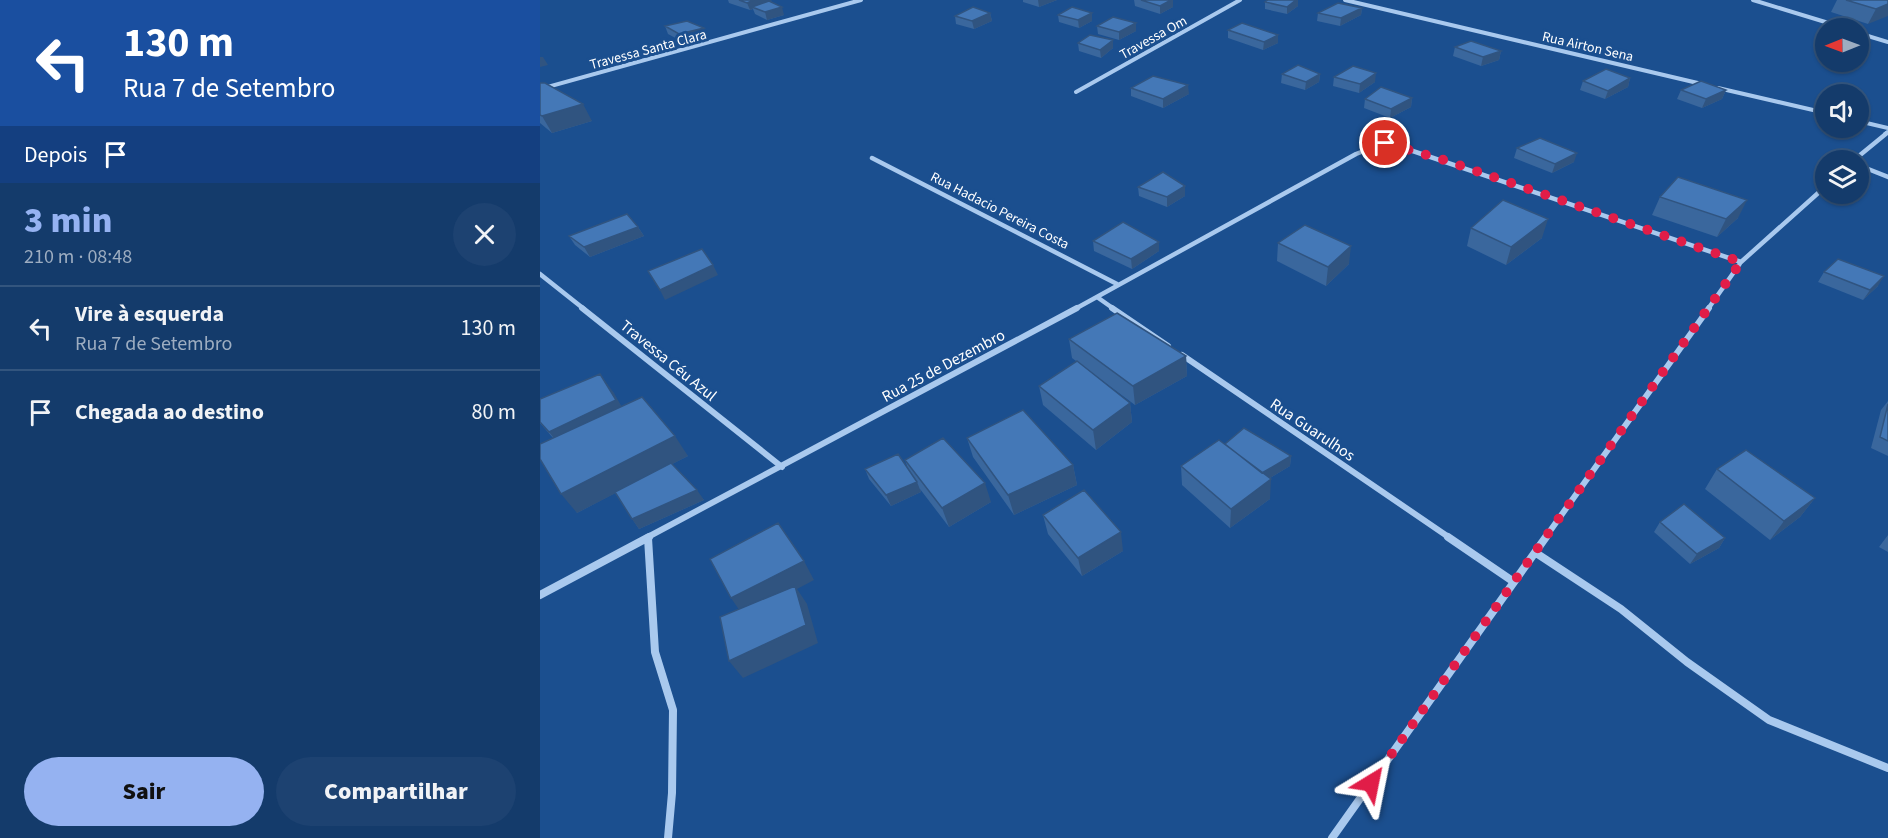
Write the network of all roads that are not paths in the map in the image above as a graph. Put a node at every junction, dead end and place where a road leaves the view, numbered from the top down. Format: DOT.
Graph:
graph roads {
  1 [pos="861,0"];
  2 [pos="1240,0"];
  3 [pos="1345,0"];
  4 [pos="1753,0"];
  5 [pos="1815,19"];
  6 [pos="1869,36"];
  7 [pos="1888,42"];
  8 [pos="540,89"];
  9 [pos="1076,92"];
  10 [pos="1815,110"];
  11 [pos="1869,124"];
  12 [pos="1888,130"];
  13 [pos="1865,150"];
  14 [pos="872,158"];
  15 [pos="1869,169"];
  16 [pos="1888,177"];
  17 [pos="1815,196"];
  18 [pos="1741,262"];
  19 [pos="540,274"];
  20 [pos="1117,284"];
  21 [pos="1097,297"];
  22 [pos="782,468"];
  23 [pos="648,538"];
  24 [pos="1536,553"];
  25 [pos="1514,582"];
  26 [pos="540,595"];
  27 [pos="1888,768"];
  28 [pos="668,838"];
  29 [pos="1332,838"];
  1 -- 8 [label="street, Travessa Santa Clara"];
  2 -- 9 [label="street, Travessa Om"];
  3 -- 10 [label="street, Rua Airton Sena"];
  4 -- 5 [label="street"];
  6 -- 7 [label="street"];
  11 -- 12 [label="street"];
  12 -- 13 [label="street"];
  14 -- 20 [label="street, Rua Hadacio Pereira Costa"];
  15 -- 16 [label="street"];
  17 -- 18 [label="street"];
  18 -- 20 [label="street, Rua 25 de Dezembro"];
  18 -- 24 [label="street"];
  19 -- 22 [label="street, Travessa Céu Azul"];
  20 -- 21 [label="street, Rua 25 de Dezembro"];
  21 -- 22 [label="street, Rua 25 de Dezembro"];
  21 -- 25 [label="street, Rua Guarulhos"];
  22 -- 23 [label="street, Rua 25 de Dezembro"];
  23 -- 26 [label="street, Rua 25 de Dezembro"];
  23 -- 28 [label="street"];
  24 -- 25 [label="street"];
  24 -- 27 [label="street"];
  25 -- 29 [label="street"];
}
